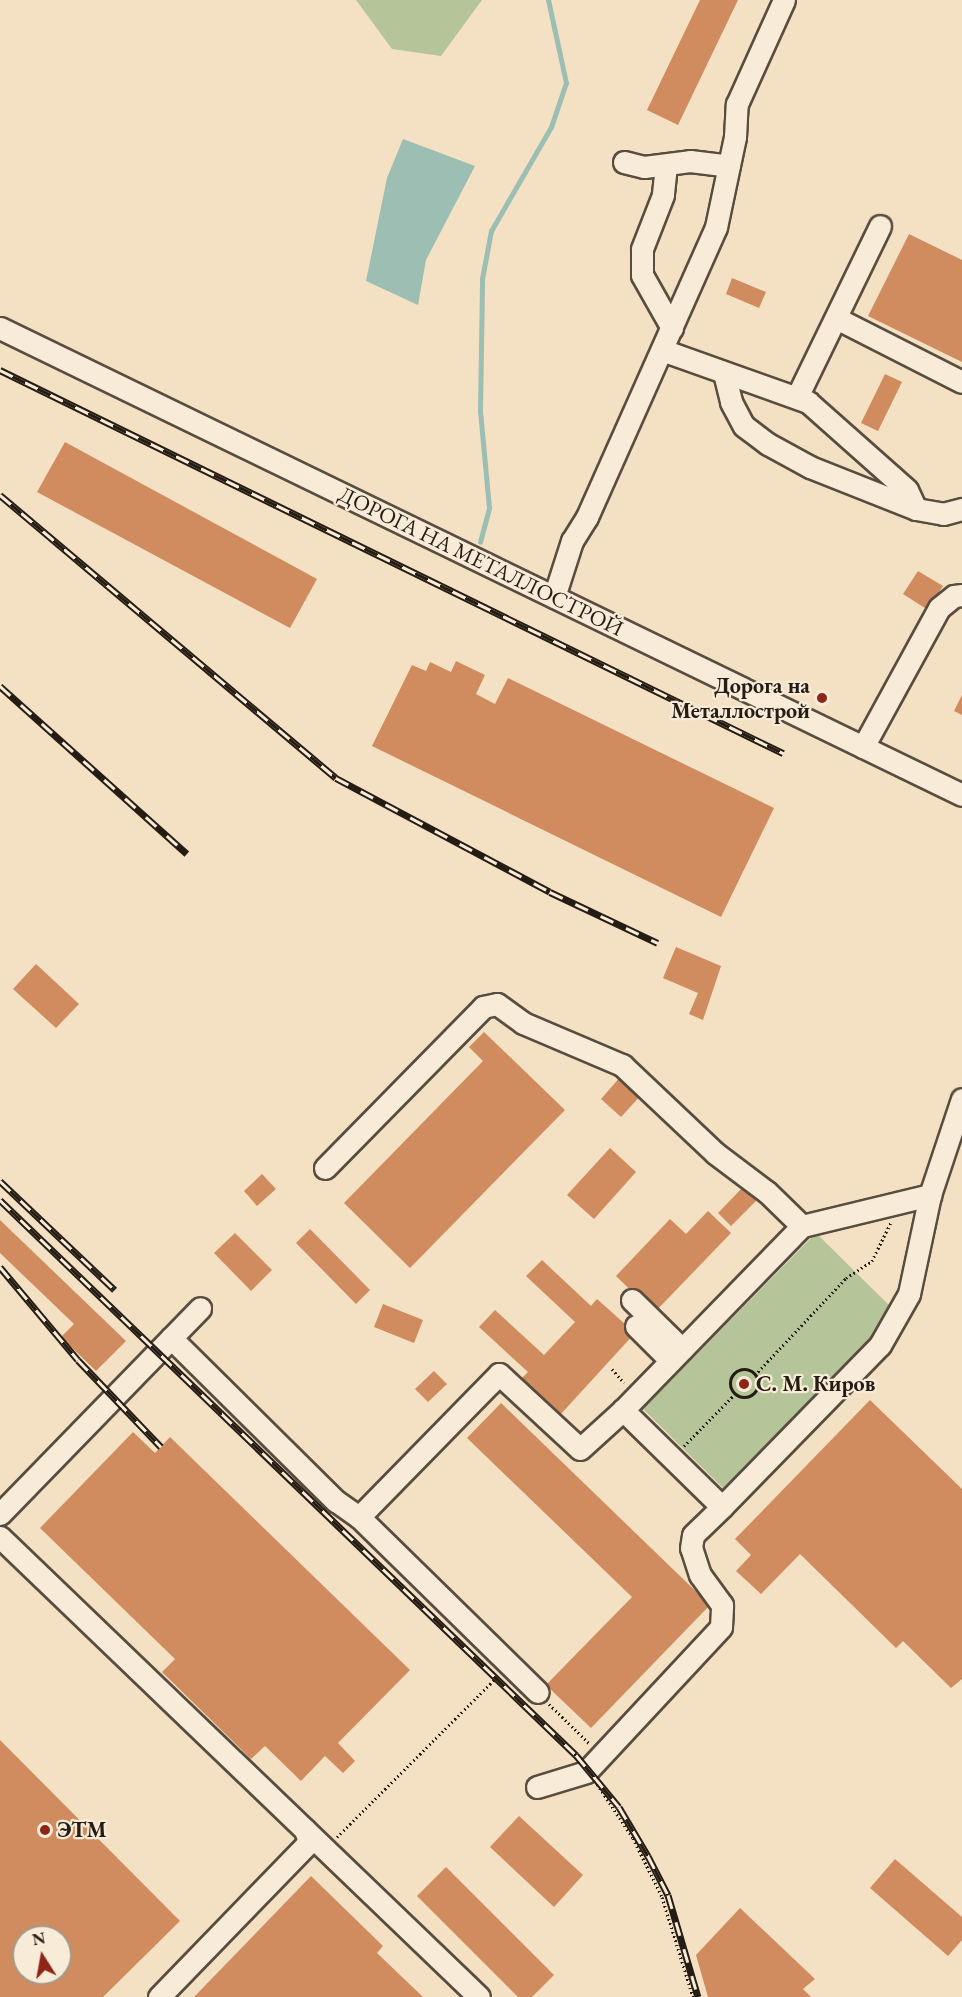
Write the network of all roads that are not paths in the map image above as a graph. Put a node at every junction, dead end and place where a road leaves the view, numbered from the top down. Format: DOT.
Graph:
graph roads {
  1 [pos="784,0"];
  2 [pos="624,162"];
  3 [pos="666,165"];
  4 [pos="729,166"];
  5 [pos="880,226"];
  6 [pos="836,318"];
  7 [pos="0,328"];
  8 [pos="672,328"];
  9 [pos="662,350"];
  10 [pos="724,373"];
  11 [pos="962,382"];
  12 [pos="797,397"];
  13 [pos="916,509"];
  14 [pos="962,509"];
  15 [pos="962,596"];
  16 [pos="554,597"];
  17 [pos="863,747"];
  18 [pos="962,795"];
  19 [pos="962,1099"];
  20 [pos="325,1168"];
  21 [pos="930,1195"];
  22 [pos="802,1226"];
  23 [pos="632,1300"];
  24 [pos="200,1308"];
  25 [pos="636,1326"];
  26 [pos="171,1338"];
  27 [pos="677,1355"];
  28 [pos="623,1410"];
  29 [pos="722,1507"];
  30 [pos="0,1514"];
  31 [pos="359,1517"];
  32 [pos="0,1537"];
  33 [pos="538,1692"];
  34 [pos="537,1786"];
  35 [pos="305,1830"];
  36 [pos="159,1997"];
  37 [pos="479,1997"];
  1 -- 4 [label="street"];
  2 -- 3 [label="street"];
  3 -- 4 [label="street"];
  3 -- 8 [label="street"];
  4 -- 8 [label="street"];
  5 -- 6 [label="street"];
  6 -- 11 [label="street"];
  6 -- 12 [label="street"];
  7 -- 16 [label="street, ДОРОГА НА МЕТАЛЛОСТРОЙ"];
  8 -- 9 [label="street"];
  9 -- 10 [label="street"];
  9 -- 16 [label="street"];
  10 -- 12 [label="street"];
  10 -- 13 [label="street"];
  12 -- 13 [label="street"];
  13 -- 14 [label="street"];
  15 -- 17 [label="street"];
  16 -- 17 [label="street, ДОРОГА НА МЕТАЛЛОСТРОЙ"];
  17 -- 18 [label="street, ДОРОГА НА МЕТАЛЛОСТРОЙ"];
  19 -- 21 [label="street"];
  20 -- 22 [label="street"];
  21 -- 22 [label="street"];
  21 -- 29 [label="street"];
  22 -- 27 [label="street"];
  23 -- 27 [label="street"];
  24 -- 26 [label="street"];
  25 -- 27 [label="street"];
  26 -- 30 [label="street"];
  26 -- 31 [label="street"];
  27 -- 28 [label="street"];
  28 -- 29 [label="street"];
  28 -- 31 [label="street"];
  29 -- 34 [label="street"];
  31 -- 33 [label="street"];
  32 -- 35 [label="street"];
  35 -- 36 [label="street"];
  35 -- 37 [label="street"];
}
